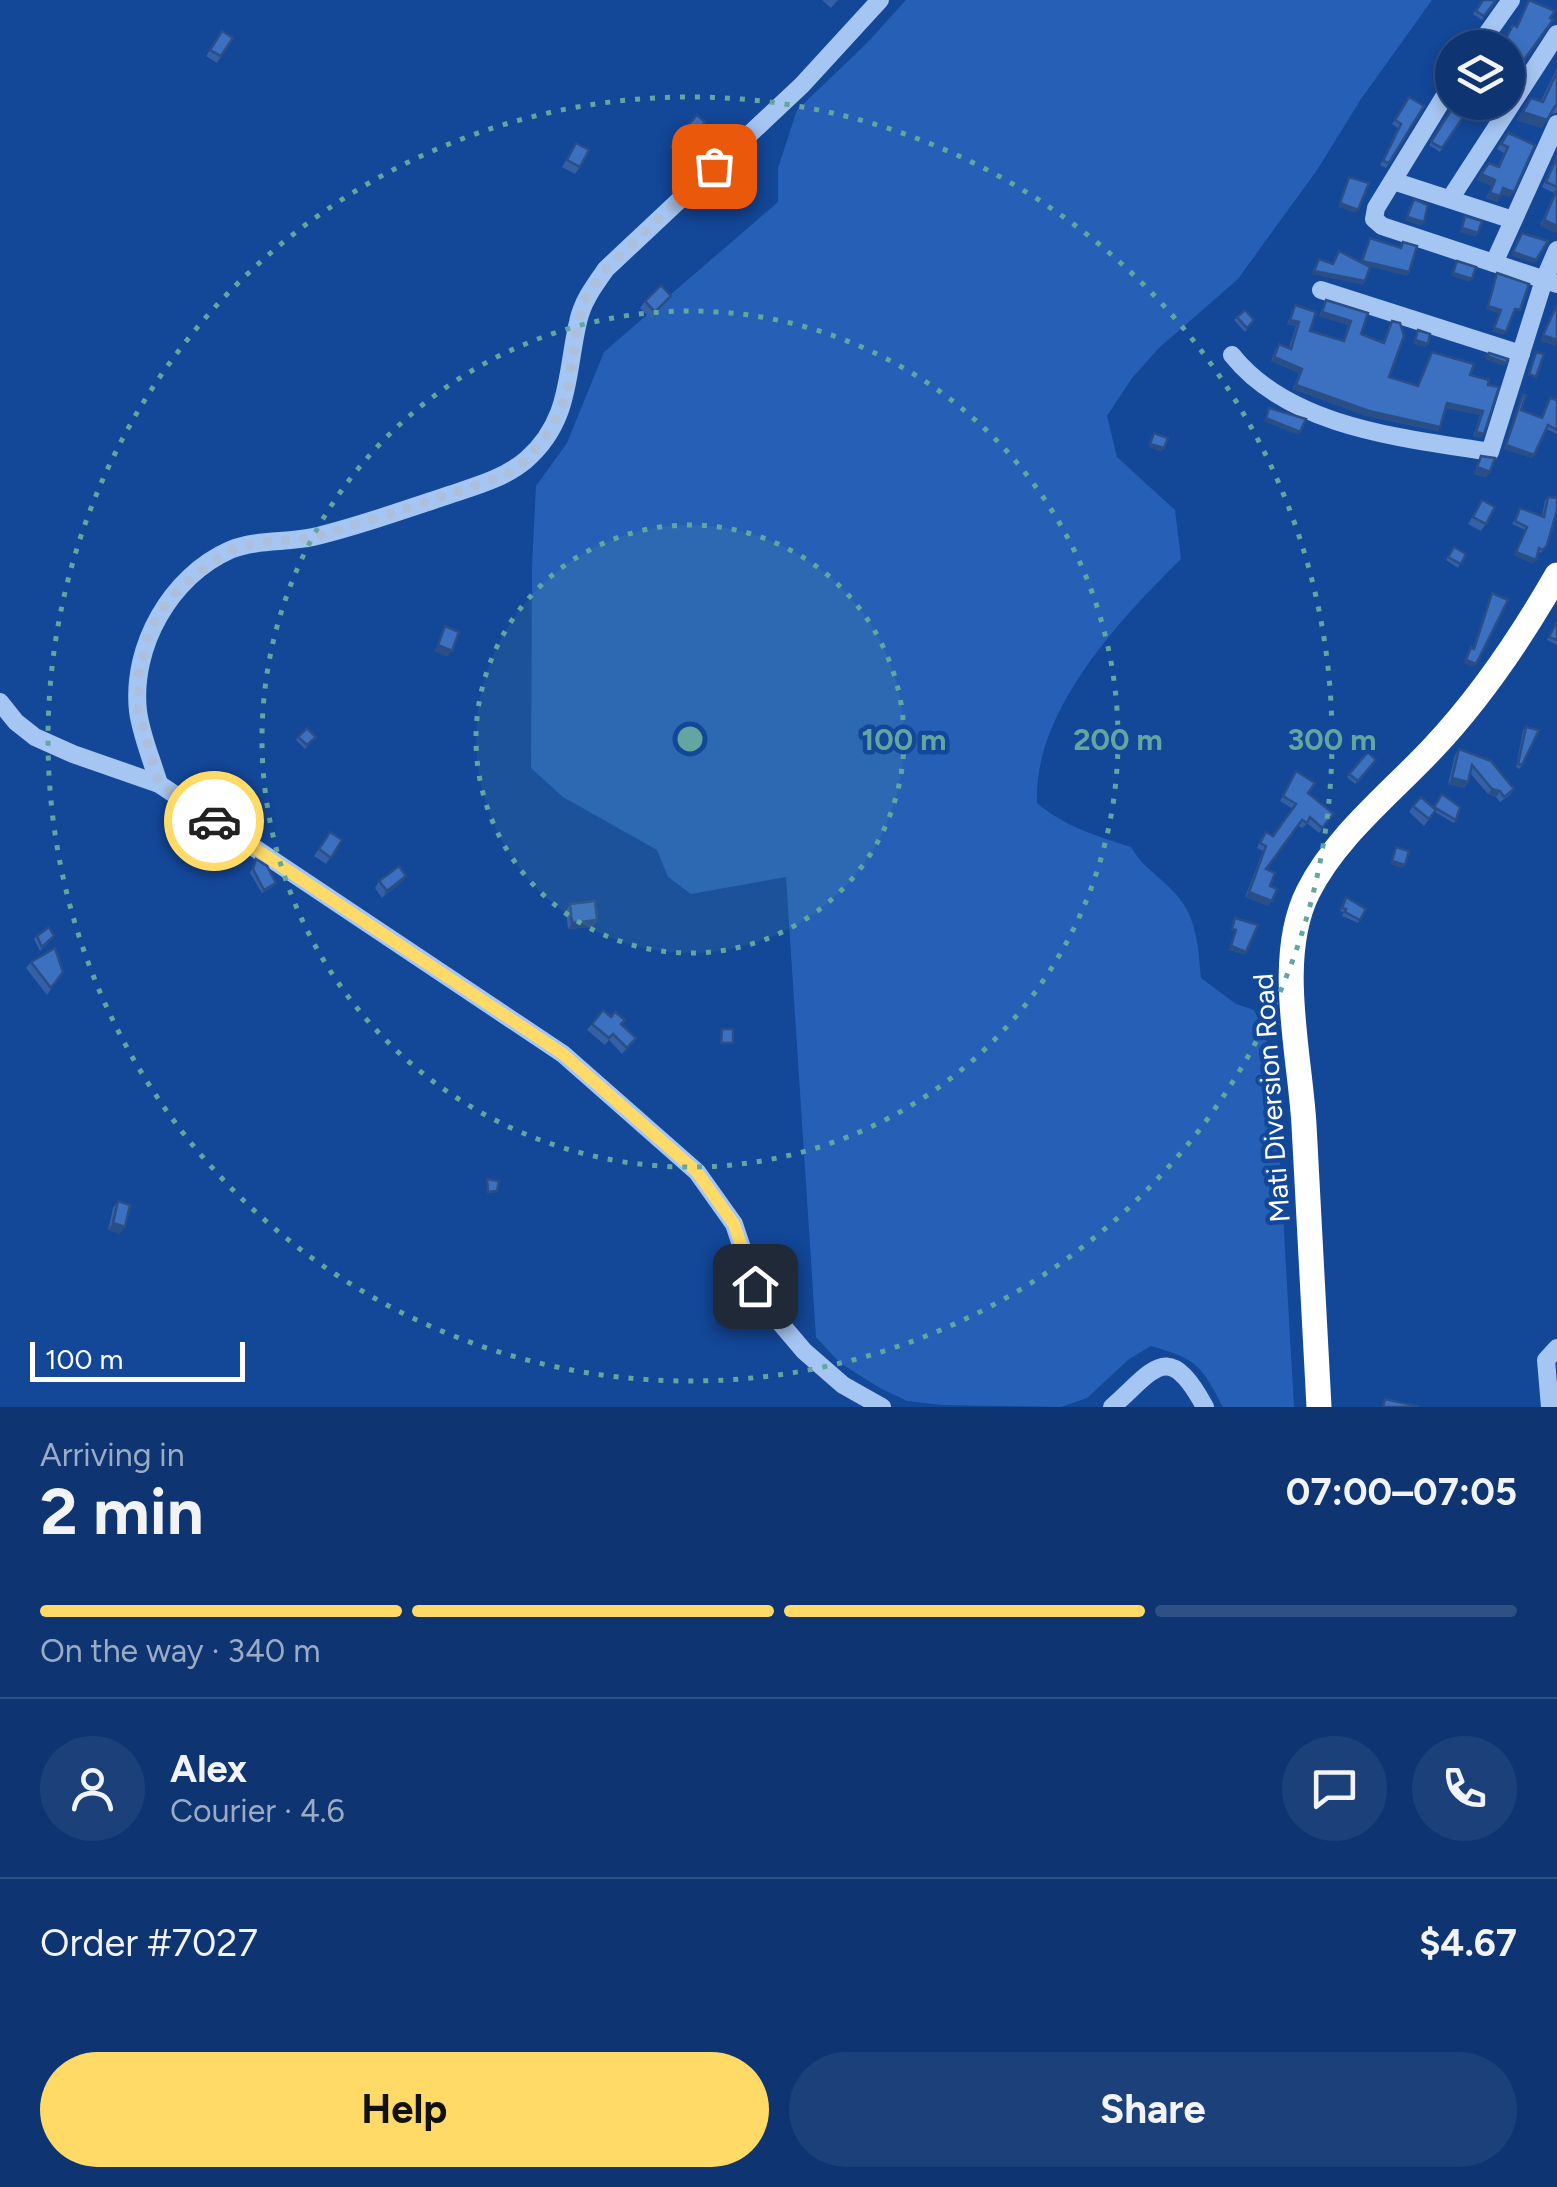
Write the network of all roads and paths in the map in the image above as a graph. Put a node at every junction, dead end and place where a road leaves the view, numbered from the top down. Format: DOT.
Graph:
graph roads {
  1 [pos="880,0"];
  2 [pos="1511,0"];
  3 [pos="1490,30"];
  4 [pos="1557,34"];
  5 [pos="1435,112"];
  6 [pos="1557,124"];
  7 [pos="1393,181"];
  8 [pos="1450,199"];
  9 [pos="1512,220"];
  10 [pos="1557,250"];
  11 [pos="1494,263"];
  12 [pos="1550,282"];
  13 [pos="1321,290"];
  14 [pos="1521,354"];
  15 [pos="1232,355"];
  16 [pos="1557,575"];
  17 [pos="0,702"];
  18 [pos="159,784"];
  19 [pos="1557,1348"];
  20 [pos="882,1407"];
  21 [pos="1112,1407"];
  22 [pos="1206,1407"];
  23 [pos="1318,1407"];
  24 [pos="1550,1407"];
  1 -- 18 [label="street"];
  2 -- 3 [label="street"];
  4 -- 8 [label="street"];
  5 -- 7 [label="street"];
  6 -- 9 [label="street"];
  7 -- 8 [label="street"];
  7 -- 11 [label="street"];
  8 -- 9 [label="street"];
  9 -- 11 [label="street"];
  10 -- 12 [label="street"];
  11 -- 12 [label="street"];
  12 -- 14 [label="street"];
  13 -- 14 [label="street"];
  14 -- 15 [label="street"];
  16 -- 23 [label="highway, Mati Diversion Road"];
  17 -- 18 [label="street"];
  18 -- 20 [label="street"];
  19 -- 24 [label="street"];
  21 -- 22 [label="street"];
}
